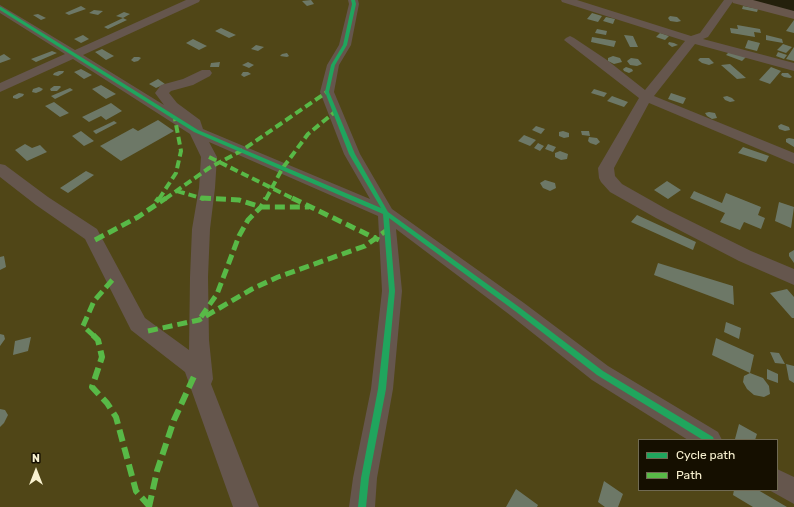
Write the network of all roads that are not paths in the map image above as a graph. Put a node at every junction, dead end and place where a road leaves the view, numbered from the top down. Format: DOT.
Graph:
graph roads {
  1 [pos="195,0"];
  2 [pos="353,0"];
  3 [pos="566,0"];
  4 [pos="729,0"];
  5 [pos="738,0"];
  6 [pos="0,8"];
  7 [pos="794,15"];
  8 [pos="570,40"];
  9 [pos="692,40"];
  10 [pos="74,54"];
  11 [pos="794,67"];
  12 [pos="206,73"];
  13 [pos="0,88"];
  14 [pos="646,97"];
  15 [pos="196,131"];
  16 [pos="794,159"];
  17 [pos="0,169"];
  18 [pos="386,213"];
  19 [pos="794,277"];
  20 [pos="203,390"];
  21 [pos="708,439"];
  22 [pos="778,482"];
  23 [pos="794,491"];
  24 [pos="246,507"];
  25 [pos="362,507"];
  1 -- 10 [label="street"];
  2 -- 18 [label="street"];
  3 -- 9 [label="street"];
  4 -- 9 [label="street"];
  5 -- 7 [label="street"];
  6 -- 10 [label="street"];
  8 -- 14 [label="street"];
  9 -- 11 [label="street"];
  9 -- 14 [label="street"];
  10 -- 13 [label="street"];
  10 -- 15 [label="street"];
  12 -- 15 [label="street"];
  14 -- 16 [label="street"];
  14 -- 19 [label="street"];
  15 -- 18 [label="street"];
  15 -- 20 [label="street"];
  17 -- 20 [label="street"];
  18 -- 21 [label="street"];
  18 -- 25 [label="street"];
  20 -- 24 [label="street"];
  22 -- 23 [label="street"];
}
